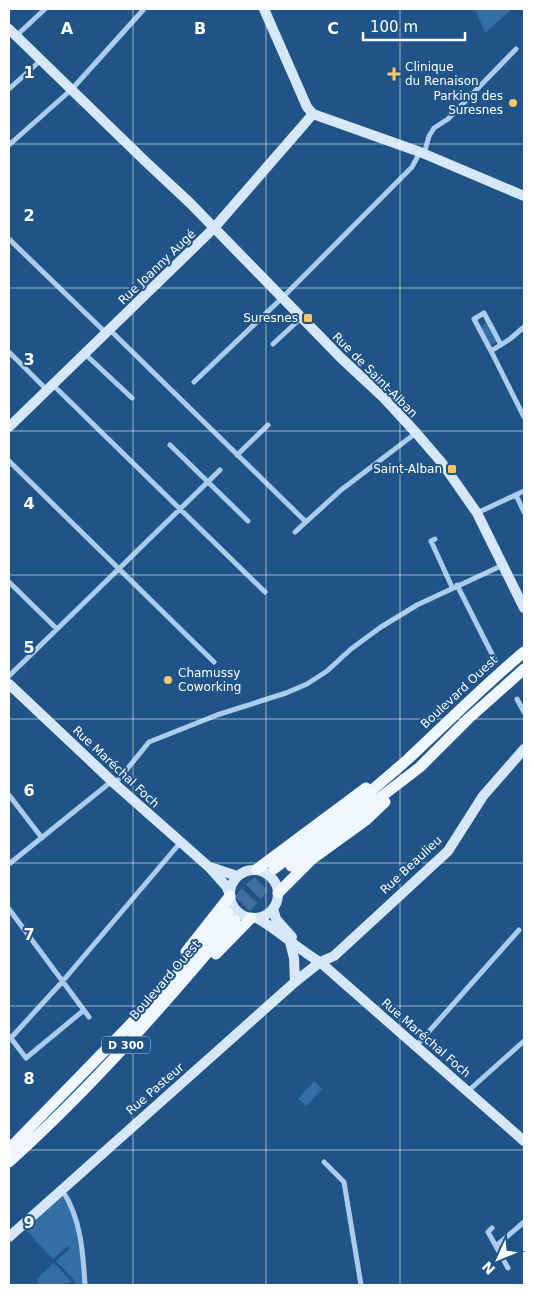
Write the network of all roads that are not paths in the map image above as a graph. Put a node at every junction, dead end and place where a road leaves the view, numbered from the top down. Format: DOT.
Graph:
graph roads {
  1 [pos="45,9"];
  2 [pos="144,9"];
  3 [pos="264,9"];
  4 [pos="13,32"];
  5 [pos="516,49"];
  6 [pos="41,60"];
  7 [pos="9,89"];
  8 [pos="72,89"];
  9 [pos="313,114"];
  10 [pos="9,145"];
  11 [pos="422,153"];
  12 [pos="524,196"];
  13 [pos="214,228"];
  14 [pos="9,239"];
  15 [pos="282,298"];
  16 [pos="301,318"];
  17 [pos="523,331"];
  18 [pos="108,332"];
  19 [pos="273,344"];
  20 [pos="500,345"];
  21 [pos="491,351"];
  22 [pos="9,352"];
  23 [pos="86,354"];
  24 [pos="194,382"];
  25 [pos="50,388"];
  26 [pos="132,398"];
  27 [pos="524,417"];
  28 [pos="268,425"];
  29 [pos="9,427"];
  30 [pos="416,433"];
  31 [pos="170,445"];
  32 [pos="237,455"];
  33 [pos="9,460"];
  34 [pos="220,470"];
  35 [pos="208,482"];
  36 [pos="524,491"];
  37 [pos="516,495"];
  38 [pos="180,510"];
  39 [pos="524,512"];
  40 [pos="477,513"];
  41 [pos="248,521"];
  42 [pos="306,522"];
  43 [pos="296,532"];
  44 [pos="435,539"];
  45 [pos="503,565"];
  46 [pos="120,568"];
  47 [pos="9,582"];
  48 [pos="455,586"];
  49 [pos="265,592"];
  50 [pos="522,597"];
  51 [pos="524,608"];
  52 [pos="57,629"];
  53 [pos="524,652"];
  54 [pos="214,662"];
  55 [pos="496,662"];
  56 [pos="524,669"];
  57 [pos="9,676"];
  58 [pos="9,684"];
  59 [pos="516,699"];
  60 [pos="524,712"];
  61 [pos="524,749"];
  62 [pos="408,758"];
  63 [pos="420,766"];
  64 [pos="113,783"];
  65 [pos="9,795"];
  66 [pos="42,838"];
  67 [pos="180,843"];
  68 [pos="9,864"];
  69 [pos="209,867"];
  70 [pos="257,869"];
  71 [pos="237,876"];
  72 [pos="278,893"];
  73 [pos="229,894"];
  74 [pos="9,909"];
  75 [pos="273,909"];
  76 [pos="254,918"];
  77 [pos="519,930"];
  78 [pos="290,942"];
  79 [pos="309,956"];
  80 [pos="320,962"];
  81 [pos="62,982"];
  82 [pos="295,982"];
  83 [pos="84,1010"];
  84 [pos="90,1017"];
  85 [pos="130,1026"];
  86 [pos="9,1038"];
  87 [pos="524,1042"];
  88 [pos="416,1046"];
  89 [pos="468,1090"];
  90 [pos="73,1100"];
  91 [pos="524,1141"];
  92 [pos="9,1149"];
  93 [pos="9,1162"];
  94 [pos="324,1162"];
  95 [pos="62,1189"];
  96 [pos="524,1222"];
  97 [pos="492,1228"];
  98 [pos="9,1237"];
  99 [pos="496,1246"];
  100 [pos="508,1268"];
  101 [pos="85,1285"];
  102 [pos="361,1285"];
  1 -- 4 [label="street"];
  2 -- 8 [label="street"];
  3 -- 9 [label="street"];
  4 -- 6 [label="street, Rue de Saint-Alban"];
  5 -- 11 [label="street"];
  6 -- 7 [label="street"];
  6 -- 8 [label="street, Rue de Saint-Alban"];
  8 -- 10 [label="street"];
  8 -- 13 [label="street, Rue de Saint-Alban"];
  9 -- 11 [label="street"];
  9 -- 13 [label="street, Rue Joanny Augé"];
  11 -- 12 [label="street"];
  11 -- 15 [label="street"];
  13 -- 15 [label="street, Rue de Saint-Alban"];
  13 -- 18 [label="street, Rue Joanny Augé"];
  14 -- 18 [label="street"];
  15 -- 16 [label="street, Rue de Saint-Alban"];
  15 -- 24 [label="street"];
  16 -- 19 [label="street"];
  16 -- 30 [label="street, Rue de Saint-Alban"];
  17 -- 20 [label="street"];
  18 -- 23 [label="street, Rue Joanny Augé"];
  18 -- 32 [label="street"];
  20 -- 21 [label="street"];
  20 -- 21 [label="street"];
  21 -- 27 [label="street"];
  22 -- 25 [label="street"];
  23 -- 25 [label="street, Rue Joanny Augé"];
  23 -- 26 [label="street"];
  25 -- 29 [label="street, Rue Joanny Augé"];
  25 -- 38 [label="street"];
  28 -- 32 [label="street"];
  30 -- 40 [label="street, Rue de Saint-Alban"];
  30 -- 42 [label="street"];
  31 -- 35 [label="street"];
  32 -- 42 [label="street"];
  33 -- 46 [label="street"];
  34 -- 35 [label="street"];
  35 -- 38 [label="street"];
  35 -- 41 [label="street"];
  36 -- 37 [label="street"];
  37 -- 39 [label="street"];
  37 -- 40 [label="street"];
  38 -- 46 [label="street"];
  38 -- 49 [label="street"];
  40 -- 45 [label="street, Rue de Saint-Alban"];
  42 -- 43 [label="street"];
  44 -- 48 [label="street"];
  45 -- 48 [label="street"];
  45 -- 50 [label="street, Rue de Saint-Alban"];
  46 -- 52 [label="street"];
  46 -- 54 [label="street"];
  47 -- 52 [label="street"];
  48 -- 55 [label="street"];
  48 -- 64 [label="street"];
  50 -- 51 [label="street, Rue de Saint-Alban"];
  52 -- 57 [label="street"];
  53 -- 62 [label="main road, Boulevard Ouest"];
  56 -- 63 [label="main road, Boulevard Ouest"];
  58 -- 64 [label="street, Rue Maréchal Foch"];
  59 -- 60 [label="street"];
  61 -- 80 [label="street, Rue Beaulieu"];
  62 -- 63 [label="main road, Boulevard Ouest"];
  62 -- 70 [label="main road"];
  63 -- 72 [label="main road"];
  64 -- 66 [label="street"];
  64 -- 67 [label="street, Rue Maréchal Foch"];
  65 -- 66 [label="street"];
  66 -- 68 [label="street"];
  67 -- 69 [label="street, Rue Maréchal Foch"];
  67 -- 81 [label="street"];
  69 -- 71 [label="street, Rue Maréchal Foch"];
  69 -- 73 [label="street, Rue Maréchal Foch"];
  70 -- 71 [label="street"];
  70 -- 72 [label="street"];
  71 -- 73 [label="street"];
  72 -- 75 [label="street"];
  73 -- 76 [label="street"];
  73 -- 85 [label="main road"];
  74 -- 81 [label="street"];
  75 -- 76 [label="street"];
  75 -- 79 [label="street, Rue Maréchal Foch"];
  76 -- 78 [label="street, Rue Maréchal Foch"];
  76 -- 90 [label="main road"];
  77 -- 88 [label="street"];
  78 -- 79 [label="street, Rue Maréchal Foch"];
  78 -- 82 [label="street"];
  79 -- 80 [label="street, Rue Maréchal Foch"];
  80 -- 82 [label="street, Rue Pasteur"];
  80 -- 88 [label="street, Rue Maréchal Foch"];
  81 -- 83 [label="street"];
  81 -- 86 [label="street"];
  82 -- 95 [label="street, Rue Pasteur"];
  83 -- 84 [label="street"];
  83 -- 86 [label="street"];
  85 -- 90 [label="main road, Boulevard Ouest / D 300"];
  85 -- 92 [label="main road, Boulevard Ouest / D 300"];
  87 -- 89 [label="street"];
  88 -- 89 [label="street, Rue Maréchal Foch"];
  89 -- 91 [label="street, Rue Maréchal Foch"];
  90 -- 93 [label="main road, Boulevard Ouest / D 300"];
  94 -- 102 [label="street"];
  95 -- 98 [label="street, Rue Pasteur"];
  95 -- 101 [label="street"];
  96 -- 99 [label="street"];
  97 -- 99 [label="street"];
  99 -- 100 [label="street"];
}
